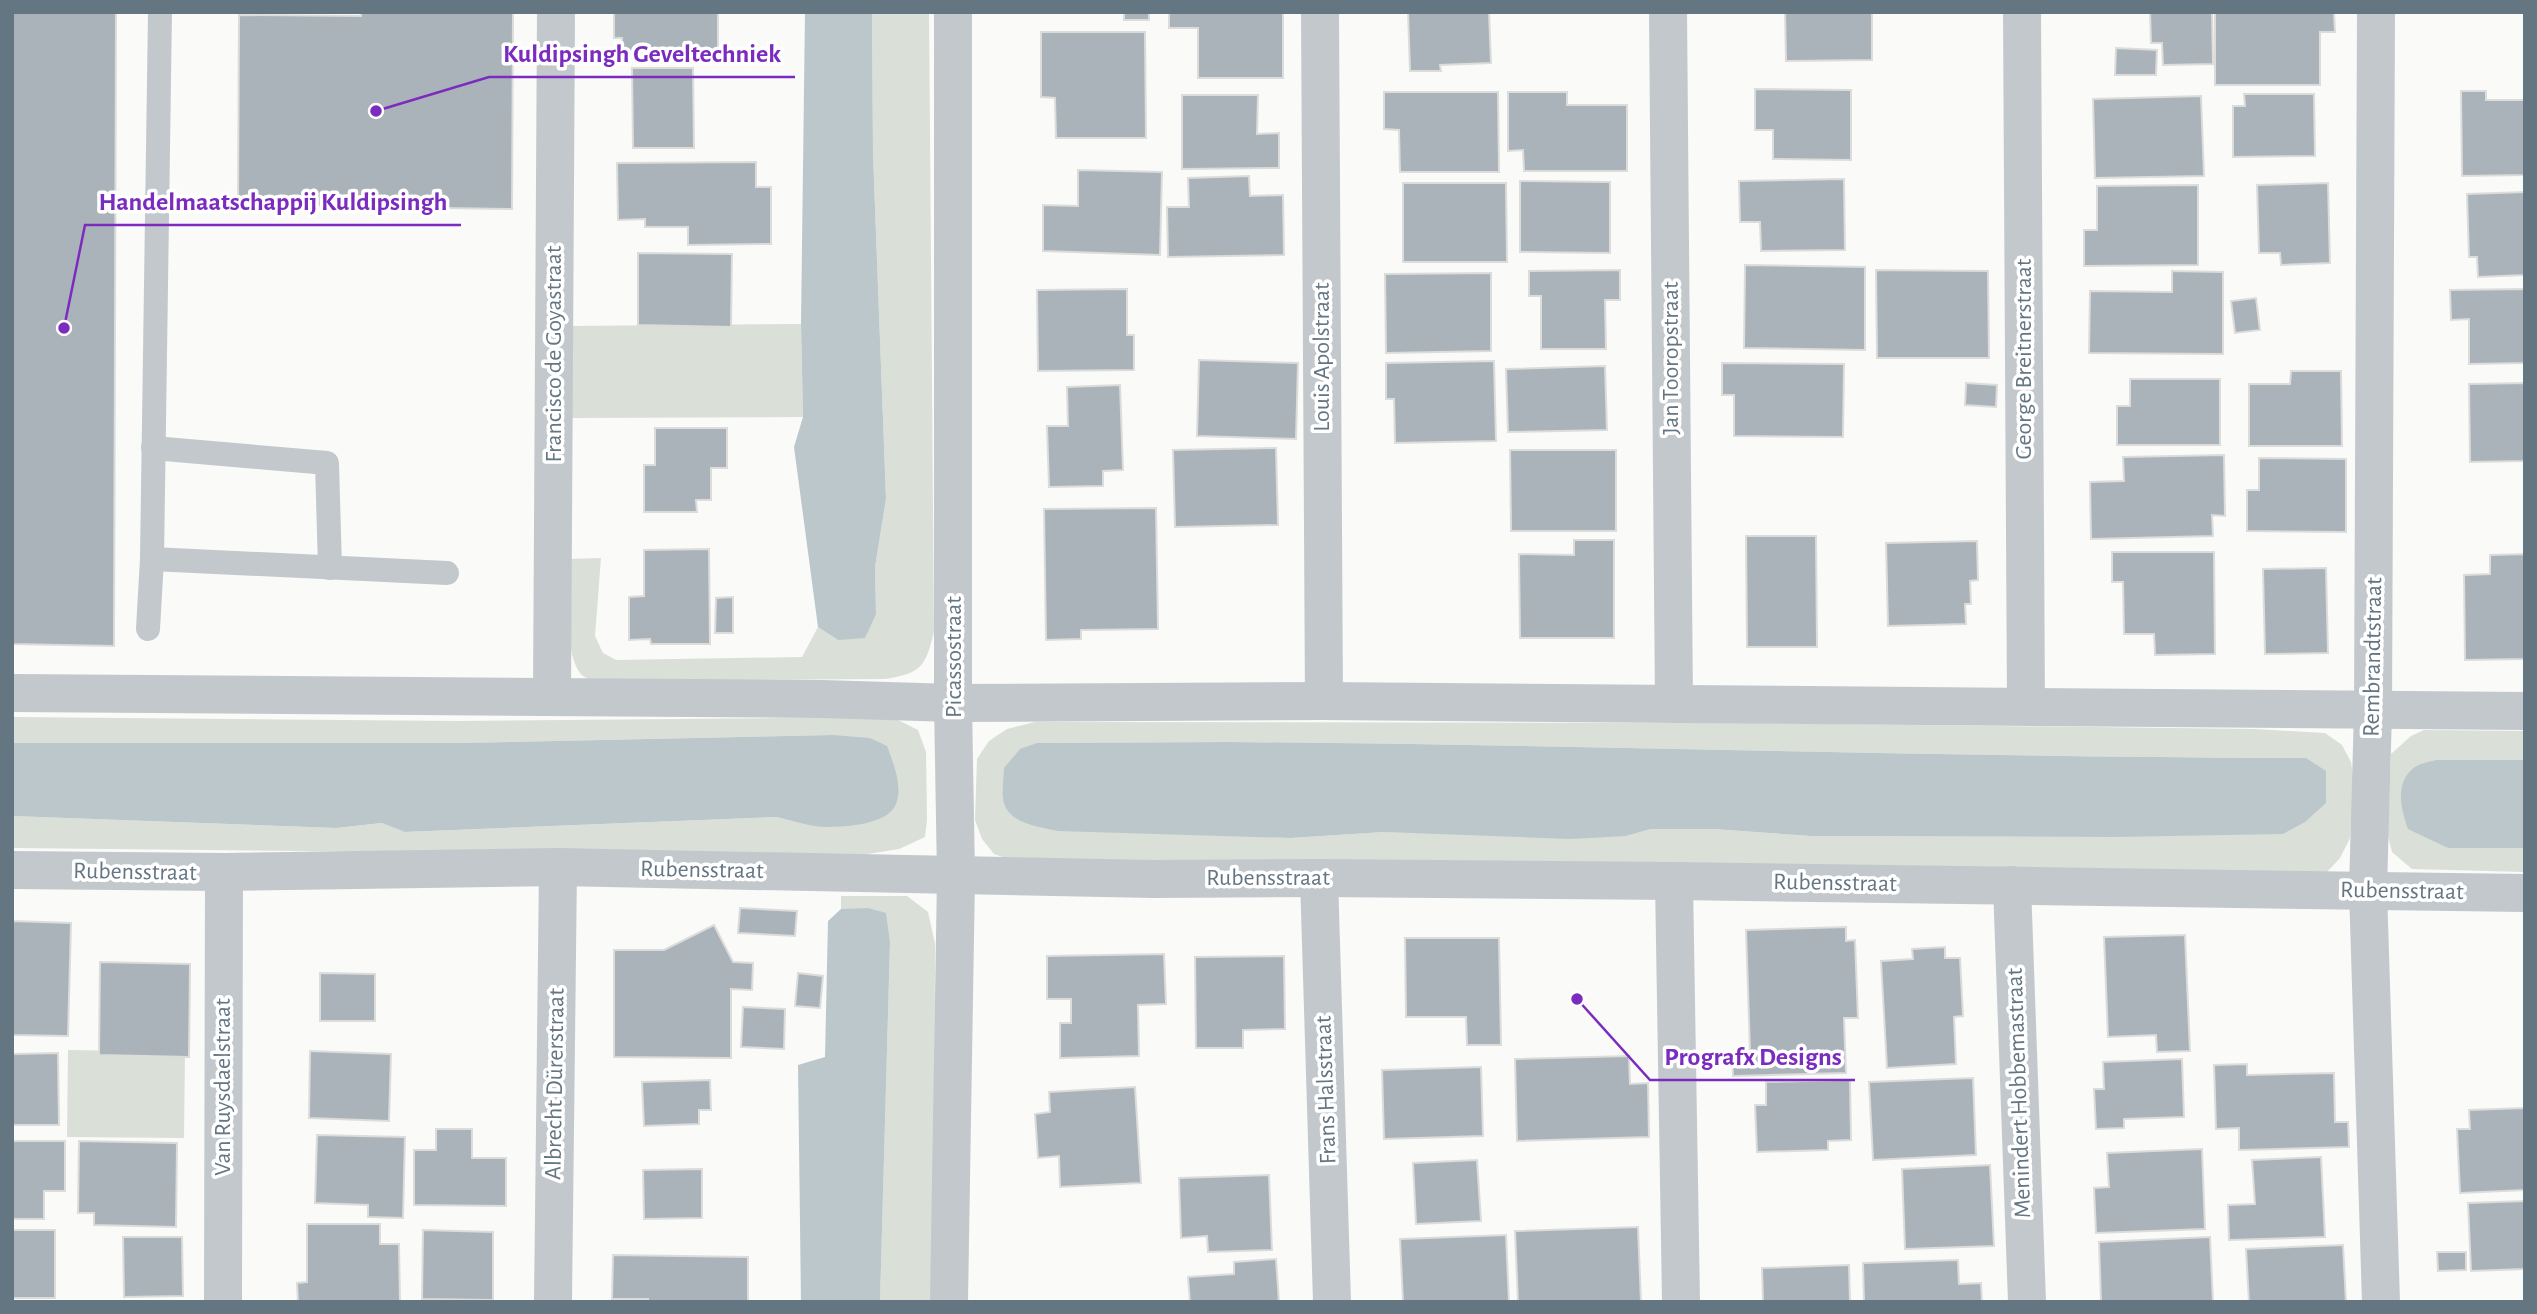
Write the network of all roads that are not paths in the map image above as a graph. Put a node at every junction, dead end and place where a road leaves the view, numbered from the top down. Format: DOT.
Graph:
graph roads {
  1 [pos="160,12"];
  2 [pos="556,12"];
  3 [pos="953,12"];
  4 [pos="1320,12"];
  5 [pos="1668,12"];
  6 [pos="2022,12"];
  7 [pos="2376,12"];
  8 [pos="153,448"];
  9 [pos="152,559"];
  10 [pos="330,568"];
  11 [pos="447,573"];
  12 [pos="148,629"];
  13 [pos="12,693"];
  14 [pos="552,696"];
  15 [pos="1324,701"];
  16 [pos="953,703"];
  17 [pos="1674,704"];
  18 [pos="2026,705"];
  19 [pos="2373,710"];
  20 [pos="2525,711"];
  21 [pos="558,867"];
  22 [pos="12,870"];
  23 [pos="224,872"];
  24 [pos="956,876"];
  25 [pos="1319,878"];
  26 [pos="1674,881"];
  27 [pos="2011,885"];
  28 [pos="2368,890"];
  29 [pos="2525,893"];
  30 [pos="223,1302"];
  31 [pos="553,1302"];
  32 [pos="949,1302"];
  33 [pos="1332,1302"];
  34 [pos="1681,1302"];
  35 [pos="2027,1302"];
  36 [pos="2381,1302"];
  1 -- 8 [label="lane"];
  2 -- 14 [label="street, Francisco de Goyastraat"];
  3 -- 16 [label="street, Picassostraat"];
  4 -- 15 [label="street, Louis Apolstraat"];
  5 -- 17 [label="street, Jan Tooropstraat"];
  6 -- 18 [label="street, George Breitnerstraat"];
  7 -- 19 [label="street, Rembrandtstraat"];
  8 -- 9 [label="lane"];
  8 -- 10 [label="lane"];
  9 -- 10 [label="lane"];
  9 -- 12 [label="lane"];
  10 -- 11 [label="lane"];
  13 -- 14 [label="street"];
  14 -- 16 [label="street"];
  15 -- 16 [label="street"];
  15 -- 17 [label="street"];
  16 -- 24 [label="street, Picassostraat"];
  17 -- 18 [label="street"];
  18 -- 19 [label="street"];
  19 -- 20 [label="street"];
  19 -- 28 [label="street, Rembrandtstraat"];
  21 -- 23 [label="street, Rubensstraat"];
  21 -- 24 [label="street, Rubensstraat"];
  21 -- 31 [label="street, Albrecht Dürerstraat"];
  22 -- 23 [label="street, Rubensstraat"];
  23 -- 30 [label="street, Van Ruysdaelstraat"];
  24 -- 25 [label="street, Rubensstraat"];
  24 -- 32 [label="street, Picassostraat"];
  25 -- 26 [label="street, Rubensstraat"];
  25 -- 33 [label="street, Frans Halsstraat"];
  26 -- 27 [label="street, Rubensstraat"];
  26 -- 34 [label="street"];
  27 -- 28 [label="street, Rubensstraat"];
  27 -- 35 [label="street, Menindert Hobbemastraat"];
  28 -- 29 [label="street, Rubensstraat"];
  28 -- 36 [label="street, Rembrandtstraat"];
}
